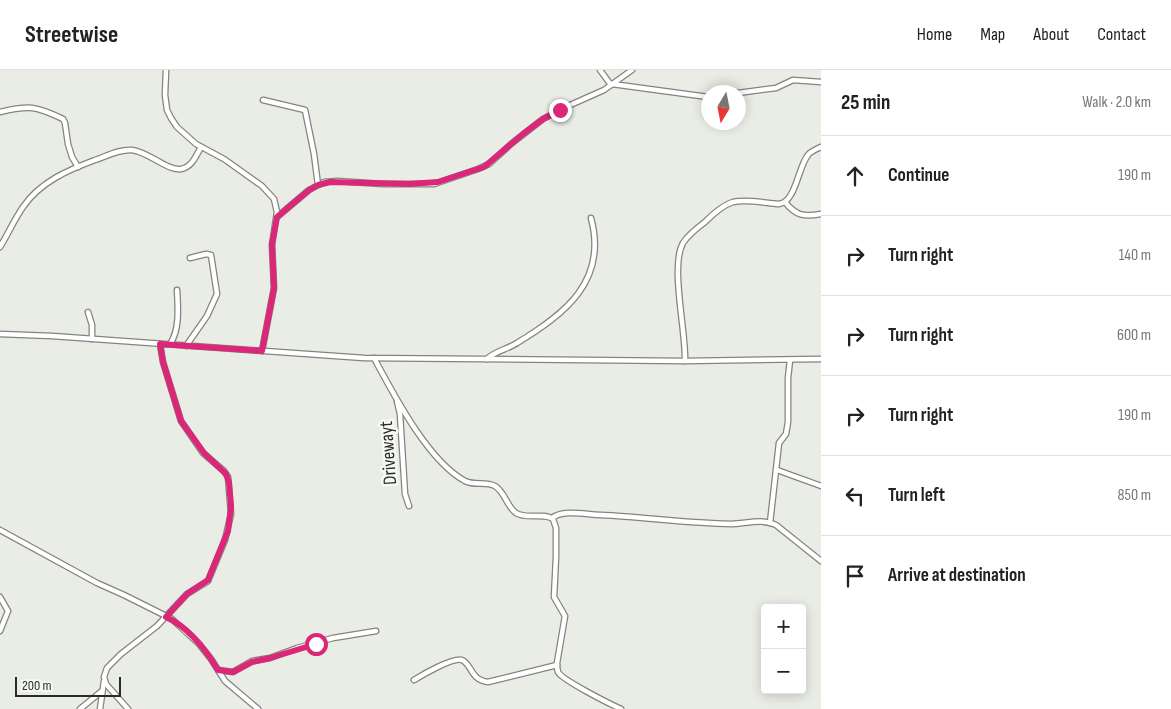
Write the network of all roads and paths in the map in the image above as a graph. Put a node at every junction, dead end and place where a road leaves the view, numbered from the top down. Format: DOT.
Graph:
graph roads {
  1 [pos="166,70"];
  2 [pos="600,70"];
  3 [pos="632,70"];
  4 [pos="821,82"];
  5 [pos="612,85"];
  6 [pos="746,92"];
  7 [pos="701,96"];
  8 [pos="263,100"];
  9 [pos="0,112"];
  10 [pos="201,147"];
  11 [pos="821,147"];
  12 [pos="78,166"];
  13 [pos="318,185"];
  14 [pos="785,202"];
  15 [pos="821,214"];
  16 [pos="277,217"];
  17 [pos="591,218"];
  18 [pos="0,247"];
  19 [pos="190,258"];
  20 [pos="178,290"];
  21 [pos="88,312"];
  22 [pos="0,334"];
  23 [pos="92,339"];
  24 [pos="160,344"];
  25 [pos="170,344"];
  26 [pos="186,346"];
  27 [pos="262,351"];
  28 [pos="374,358"];
  29 [pos="821,359"];
  30 [pos="487,360"];
  31 [pos="790,360"];
  32 [pos="685,361"];
  33 [pos="396,397"];
  34 [pos="777,470"];
  35 [pos="821,486"];
  36 [pos="410,506"];
  37 [pos="552,518"];
  38 [pos="770,523"];
  39 [pos="0,530"];
  40 [pos="821,562"];
  41 [pos="0,597"];
  42 [pos="166,617"];
  43 [pos="0,631"];
  44 [pos="376,632"];
  45 [pos="557,665"];
  46 [pos="218,670"];
  47 [pos="414,680"];
  48 [pos="104,681"];
  49 [pos="102,691"];
  50 [pos="80,709"];
  51 [pos="100,709"];
  52 [pos="128,709"];
  53 [pos="258,709"];
  54 [pos="621,709"];
  1 -- 10 [label="street"];
  2 -- 5 [label="street"];
  3 -- 5 [label="street"];
  4 -- 6 [label="street"];
  5 -- 7 [label="street"];
  5 -- 13 [label="street"];
  8 -- 13 [label="street"];
  9 -- 12 [label="street"];
  10 -- 12 [label="street"];
  10 -- 16 [label="street"];
  11 -- 14 [label="street"];
  12 -- 18 [label="street"];
  13 -- 16 [label="street"];
  14 -- 15 [label="street"];
  14 -- 32 [label="street"];
  16 -- 27 [label="street"];
  17 -- 30 [label="street"];
  19 -- 26 [label="street"];
  20 -- 25 [label="street"];
  21 -- 23 [label="street"];
  22 -- 23 [label="street"];
  23 -- 24 [label="street"];
  24 -- 25 [label="street"];
  24 -- 42 [label="street"];
  25 -- 26 [label="street"];
  26 -- 27 [label="street"];
  27 -- 28 [label="street"];
  28 -- 30 [label="street"];
  28 -- 33 [label="street"];
  29 -- 31 [label="street"];
  30 -- 32 [label="street"];
  31 -- 32 [label="street"];
  31 -- 34 [label="street"];
  33 -- 36 [label="street, Drivewayt"];
  33 -- 37 [label="street"];
  34 -- 35 [label="street"];
  34 -- 38 [label="street"];
  37 -- 38 [label="street"];
  37 -- 45 [label="street"];
  38 -- 40 [label="street"];
  39 -- 42 [label="street"];
  41 -- 43 [label="street"];
  42 -- 46 [label="street"];
  42 -- 48 [label="street"];
  44 -- 46 [label="street"];
  45 -- 47 [label="street"];
  45 -- 54 [label="street"];
  46 -- 53 [label="street"];
  48 -- 49 [label="street"];
  48 -- 52 [label="street"];
  49 -- 50 [label="street"];
  49 -- 51 [label="street"];
}
